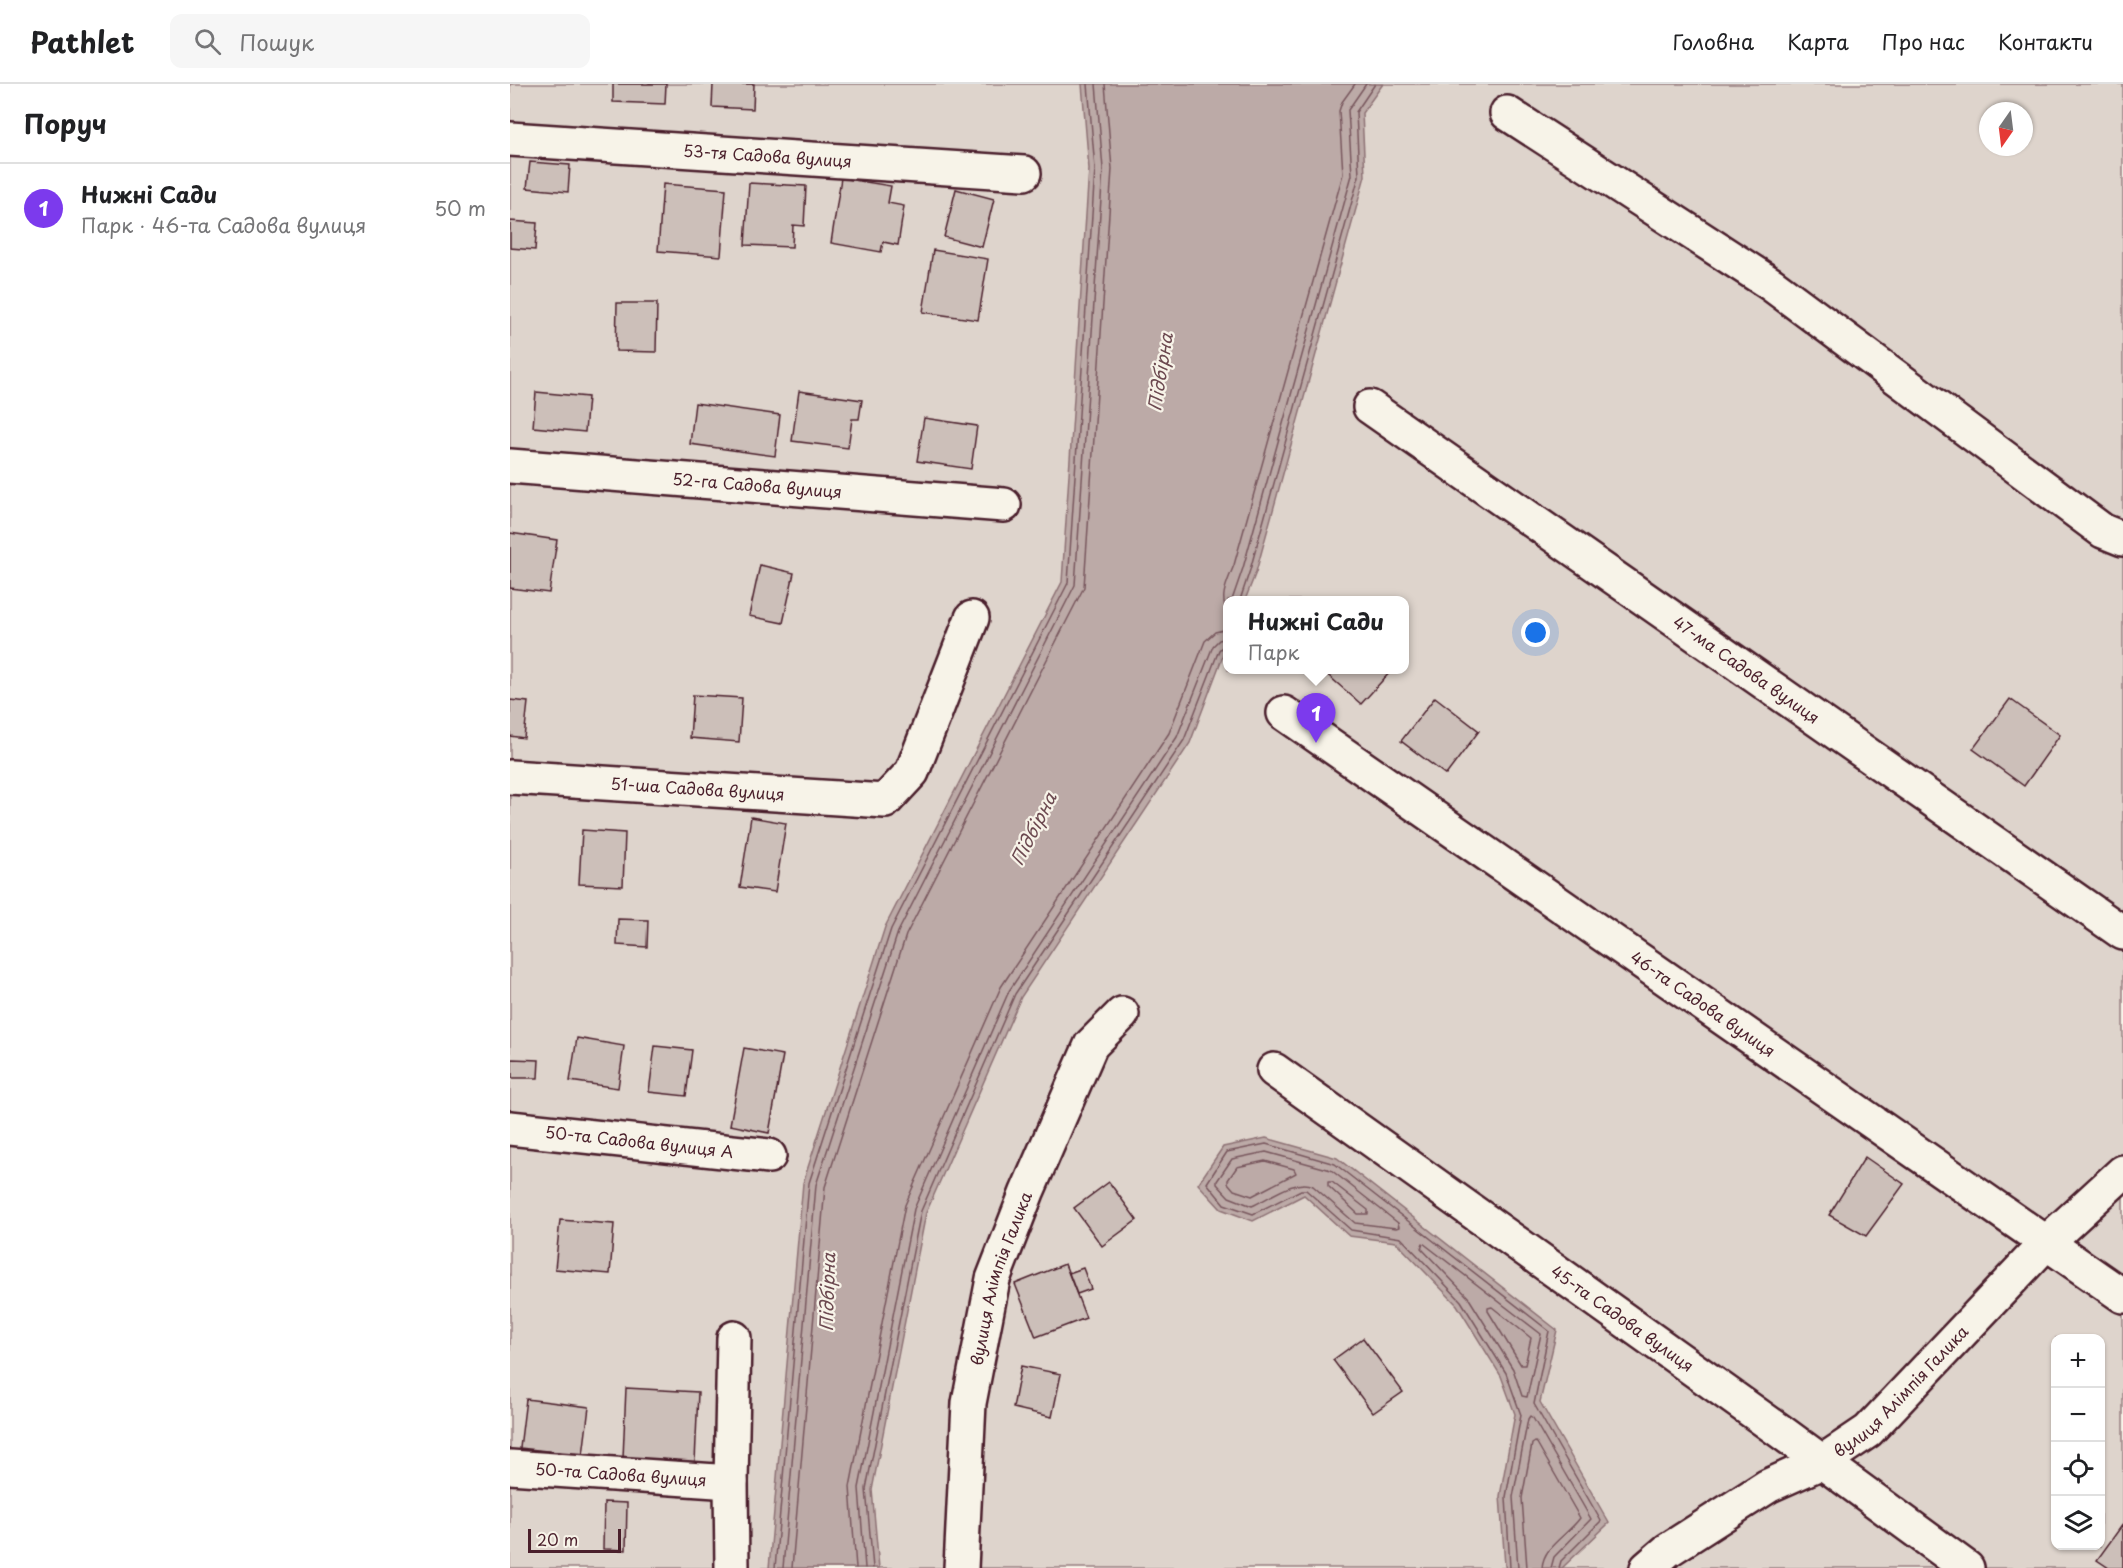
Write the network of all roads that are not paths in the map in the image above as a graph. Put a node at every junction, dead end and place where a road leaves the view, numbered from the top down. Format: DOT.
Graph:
graph roads {
  1 [pos="1507,113"];
  2 [pos="510,139"];
  3 [pos="1024,173"];
  4 [pos="1370,406"];
  5 [pos="510,466"];
  6 [pos="1004,505"];
  7 [pos="2123,539"];
  8 [pos="972,618"];
  9 [pos="1284,713"];
  10 [pos="510,777"];
  11 [pos="2123,933"];
  12 [pos="1122,1014"];
  13 [pos="1274,1070"];
  14 [pos="510,1128"];
  15 [pos="769,1156"];
  16 [pos="2123,1172"];
  17 [pos="2047,1242"];
  18 [pos="2123,1296"];
  19 [pos="734,1338"];
  20 [pos="1822,1462"];
  21 [pos="510,1467"];
  22 [pos="731,1482"];
  23 [pos="732,1568"];
  24 [pos="961,1568"];
  25 [pos="1647,1568"];
  26 [pos="1967,1568"];
  1 -- 7 [label="street"];
  2 -- 3 [label="street, 53-тя Садова вулиця"];
  4 -- 11 [label="street, 47-ма Садова вулиця"];
  5 -- 6 [label="street, 52-га Садова вулиця"];
  8 -- 10 [label="street, 51-ша Садова вулиця"];
  9 -- 17 [label="street, 46-та Садова вулиця"];
  12 -- 24 [label="street, вулиця Алімпія Галика"];
  13 -- 20 [label="street, 45-та Садова вулиця"];
  14 -- 15 [label="street, 50-та Садова вулиця А"];
  16 -- 17 [label="street, вулиця Алімпія Галика"];
  17 -- 18 [label="street, 46-та Садова вулиця"];
  17 -- 20 [label="street, вулиця Алімпія Галика"];
  19 -- 22 [label="street"];
  20 -- 25 [label="street, вулиця Алімпія Галика"];
  20 -- 26 [label="street, 45-та Садова вулиця"];
  21 -- 22 [label="street, 50-та Садова вулиця"];
  22 -- 23 [label="street"];
}
